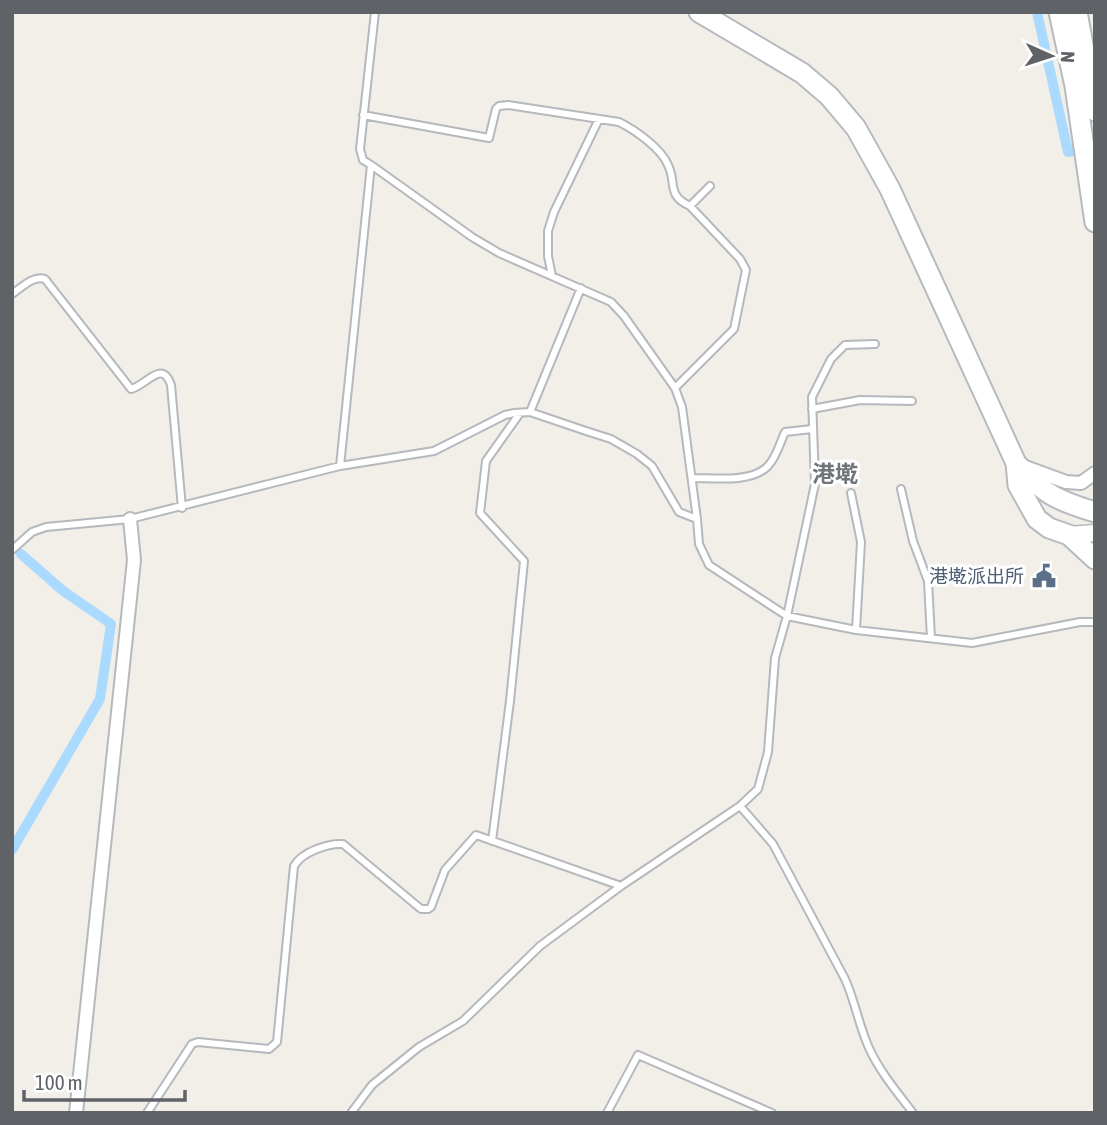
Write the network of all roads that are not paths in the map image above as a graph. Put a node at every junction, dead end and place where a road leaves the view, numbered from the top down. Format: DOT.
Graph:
graph roads {
  1 [pos="375,12"];
  2 [pos="699,12"];
  3 [pos="1059,12"];
  4 [pos="1077,12"];
  5 [pos="1095,111"];
  6 [pos="363,116"];
  7 [pos="599,119"];
  8 [pos="371,165"];
  9 [pos="710,186"];
  10 [pos="690,206"];
  11 [pos="1095,222"];
  12 [pos="552,275"];
  13 [pos="581,288"];
  14 [pos="12,294"];
  15 [pos="875,344"];
  16 [pos="676,388"];
  17 [pos="912,401"];
  18 [pos="811,409"];
  19 [pos="530,412"];
  20 [pos="520,413"];
  21 [pos="812,429"];
  22 [pos="1016,463"];
  23 [pos="340,466"];
  24 [pos="1095,472"];
  25 [pos="693,478"];
  26 [pos="901,489"];
  27 [pos="850,494"];
  28 [pos="183,508"];
  29 [pos="1095,512"];
  30 [pos="130,519"];
  31 [pos="697,519"];
  32 [pos="1095,533"];
  33 [pos="1069,535"];
  34 [pos="12,550"];
  35 [pos="1095,559"];
  36 [pos="787,616"];
  37 [pos="1095,622"];
  38 [pos="856,630"];
  39 [pos="931,638"];
  40 [pos="740,806"];
  41 [pos="492,841"];
  42 [pos="621,886"];
  43 [pos="76,1113"];
  44 [pos="147,1113"];
  45 [pos="351,1113"];
  46 [pos="607,1113"];
  47 [pos="772,1113"];
  48 [pos="913,1113"];
  1 -- 6 [label="lane"];
  2 -- 22 [label="main road"];
  3 -- 11 [label="main road"];
  4 -- 5 [label="main road"];
  6 -- 7 [label="lane"];
  6 -- 8 [label="lane"];
  7 -- 10 [label="lane"];
  7 -- 12 [label="lane"];
  8 -- 12 [label="lane"];
  8 -- 23 [label="lane"];
  9 -- 10 [label="lane"];
  10 -- 16 [label="lane"];
  12 -- 13 [label="lane"];
  13 -- 16 [label="lane"];
  13 -- 19 [label="lane"];
  14 -- 28 [label="lane"];
  15 -- 18 [label="lane"];
  16 -- 25 [label="lane"];
  17 -- 18 [label="lane"];
  18 -- 21 [label="lane"];
  19 -- 20 [label="lane"];
  19 -- 31 [label="lane"];
  20 -- 23 [label="lane"];
  20 -- 41 [label="lane"];
  21 -- 25 [label="lane"];
  21 -- 36 [label="lane"];
  22 -- 24 [label="street"];
  22 -- 29 [label="main road"];
  22 -- 33 [label="main road"];
  23 -- 28 [label="lane"];
  25 -- 31 [label="lane"];
  26 -- 39 [label="lane"];
  27 -- 38 [label="lane"];
  28 -- 30 [label="lane"];
  30 -- 34 [label="lane"];
  30 -- 43 [label="street"];
  31 -- 36 [label="lane"];
  32 -- 33 [label="street"];
  33 -- 35 [label="main road"];
  36 -- 38 [label="lane"];
  36 -- 40 [label="lane"];
  37 -- 39 [label="lane"];
  38 -- 39 [label="lane"];
  40 -- 42 [label="lane"];
  40 -- 48 [label="lane"];
  41 -- 42 [label="lane"];
  41 -- 44 [label="lane"];
  42 -- 45 [label="lane"];
  46 -- 47 [label="lane"];
}
